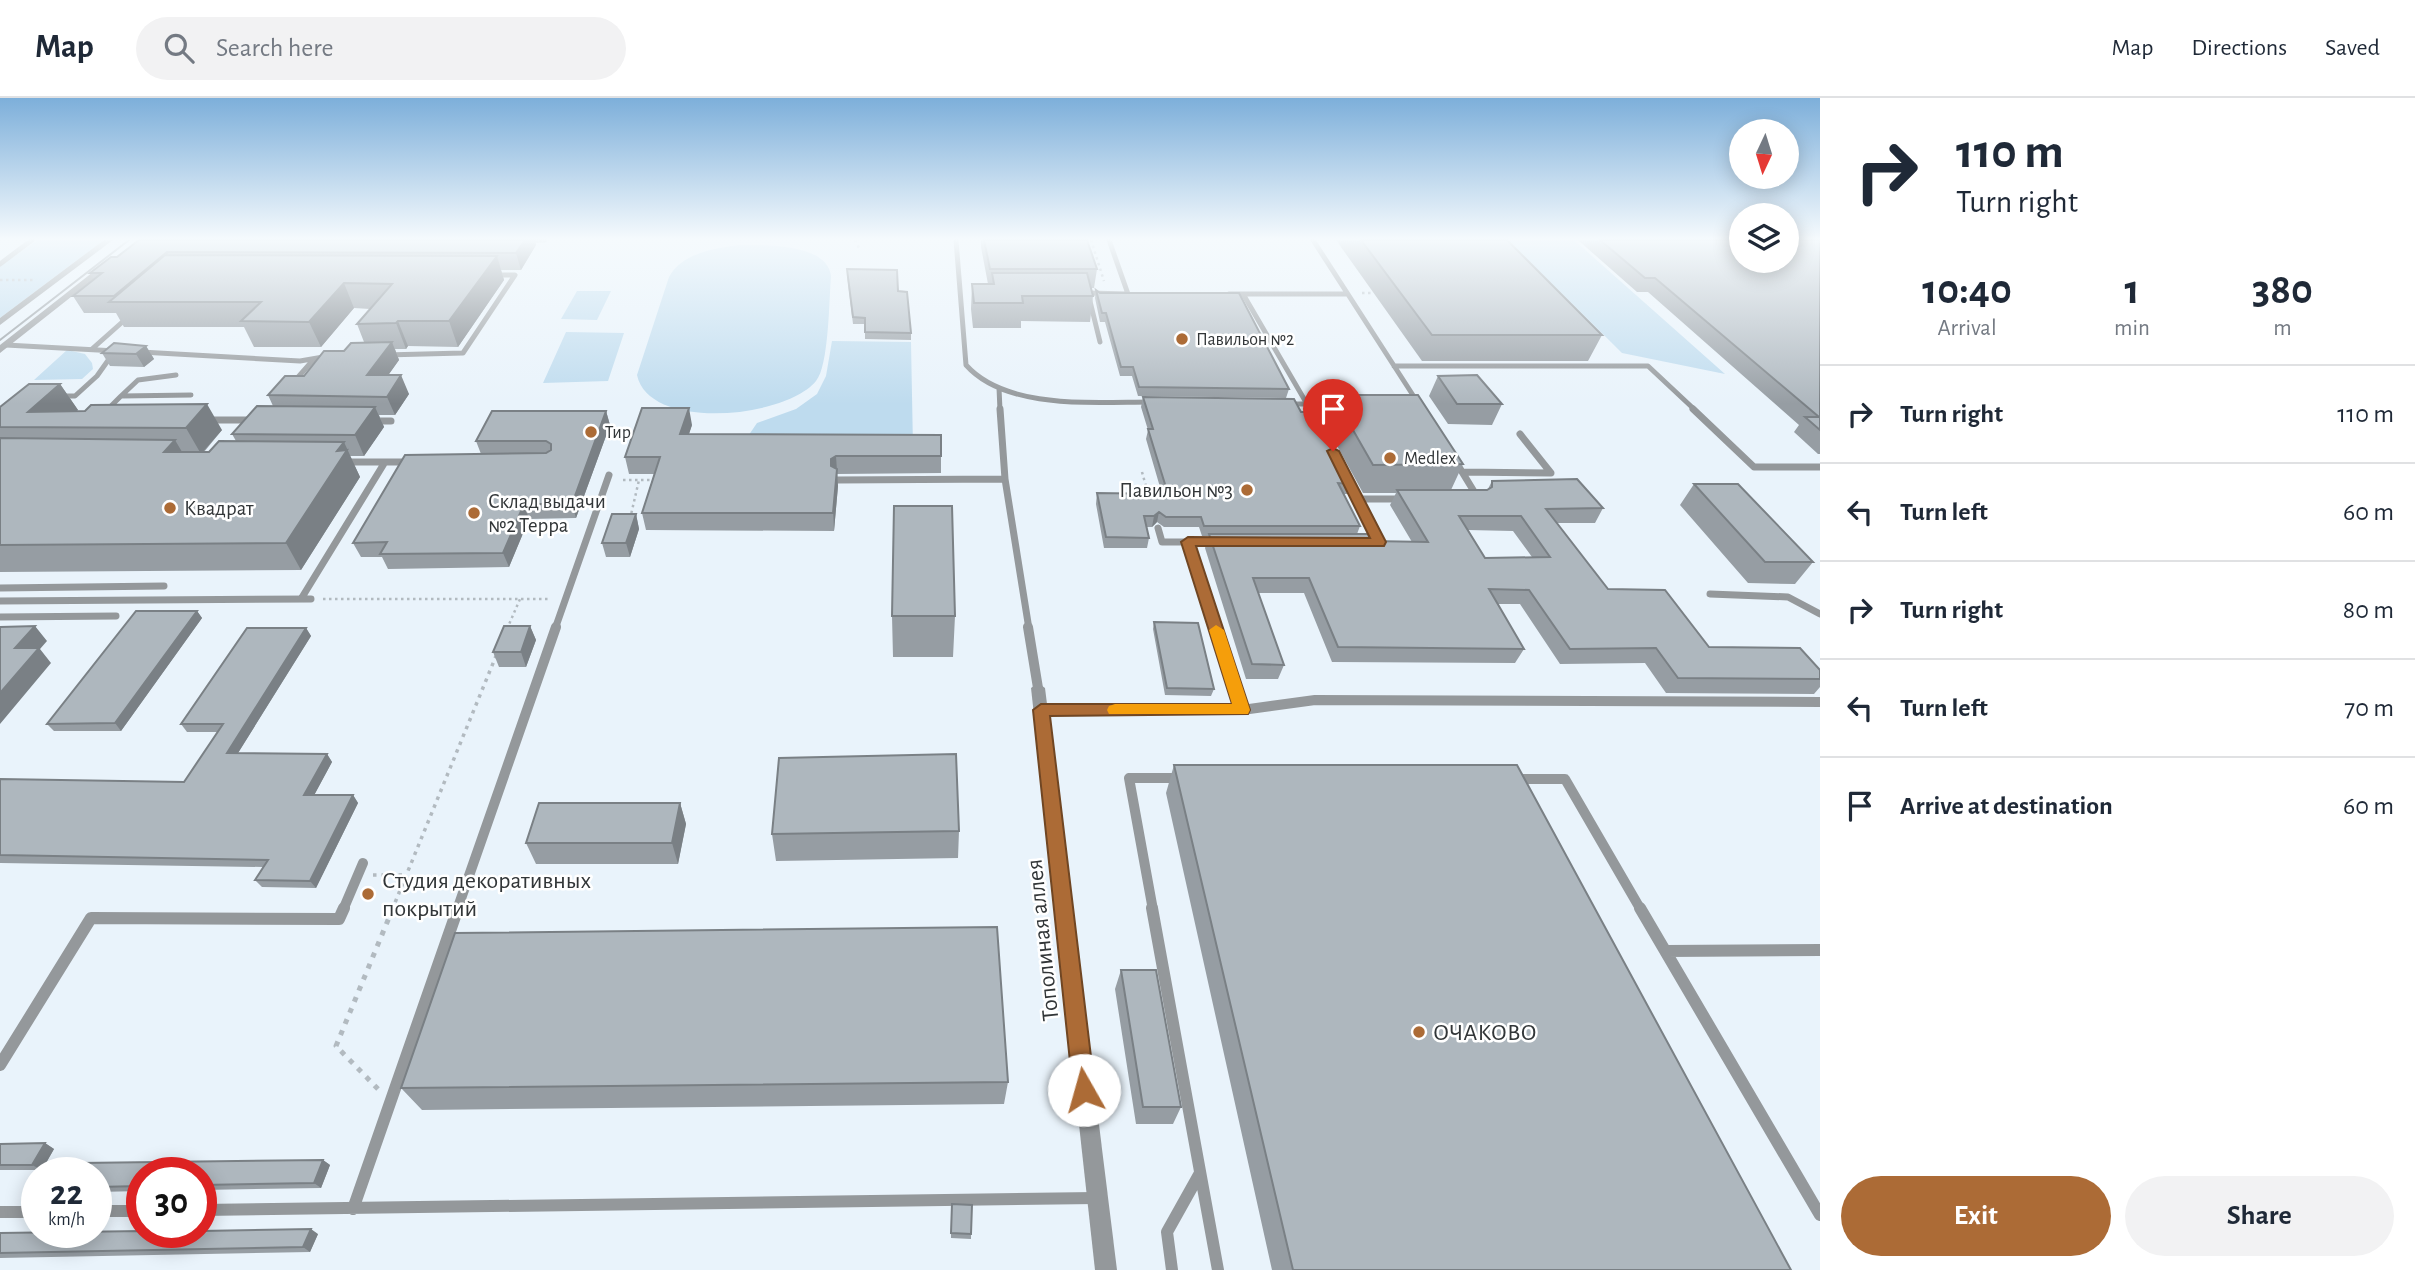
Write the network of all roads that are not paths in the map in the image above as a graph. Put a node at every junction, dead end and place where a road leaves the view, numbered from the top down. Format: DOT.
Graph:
graph roads {
  1 [pos="1243,294"];
  2 [pos="1347,294"];
  3 [pos="36,295"];
  4 [pos="71,295"];
  5 [pos="502,295"];
  6 [pos="962,295"];
  7 [pos="1088,295"];
  8 [pos="24,304"];
  9 [pos="58,305"];
  10 [pos="139,307"];
  11 [pos="0,322"];
  12 [pos="1100,342"];
  13 [pos="3,347"];
  14 [pos="92,349"];
  15 [pos="115,351"];
  16 [pos="383,355"];
  17 [pos="343,356"];
  18 [pos="314,359"];
  19 [pos="1394,366"];
  20 [pos="176,375"];
  21 [pos="999,388"];
  22 [pos="288,390"];
  23 [pos="191,395"];
  24 [pos="121,396"];
  25 [pos="49,397"];
  26 [pos="1164,402"];
  27 [pos="1281,404"];
  28 [pos="1307,404"];
  29 [pos="1426,416"];
  30 [pos="111,419"];
  31 [pos="193,420"];
  32 [pos="261,420"];
  33 [pos="365,421"];
  34 [pos="391,421"];
  35 [pos="1320,428"];
  36 [pos="1520,434"];
  37 [pos="1448,450"];
  38 [pos="330,462"];
  39 [pos="385,462"];
  40 [pos="426,462"];
  41 [pos="1820,467"];
  42 [pos="1463,472"];
  43 [pos="608,477"];
  44 [pos="1005,479"];
  45 [pos="838,480"];
  46 [pos="1352,487"];
  47 [pos="1467,498"];
  48 [pos="1359,499"];
  49 [pos="1413,499"];
  50 [pos="1158,528"];
  51 [pos="1188,542"];
  52 [pos="1229,542"];
  53 [pos="1366,542"];
  54 [pos="164,586"];
  55 [pos="0,588"];
  56 [pos="1710,594"];
  57 [pos="0,601"];
  58 [pos="1820,614"];
  59 [pos="116,616"];
  60 [pos="0,617"];
  61 [pos="1038,688"];
  62 [pos="1820,702"];
  63 [pos="1041,710"];
  64 [pos="1242,710"];
  65 [pos="1197,778"];
  66 [pos="1497,779"];
  67 [pos="363,863"];
  68 [pos="1820,950"];
  69 [pos="1666,951"];
  70 [pos="0,1065"];
  71 [pos="1200,1173"];
  72 [pos="1096,1199"];
  73 [pos="352,1209"];
  74 [pos="217,1210"];
  75 [pos="0,1212"];
  76 [pos="21,1212"];
  77 [pos="1820,1215"];
  78 [pos="1106,1270"];
  79 [pos="1172,1270"];
  80 [pos="1218,1270"];
  1 -- 28 [label="lane"];
  2 -- 19 [label="lane"];
  3 -- 8 [label="street"];
  4 -- 9 [label="street"];
  5 -- 16 [label="lane"];
  6 -- 21 [label="lane"];
  7 -- 12 [label="lane"];
  8 -- 9 [label="street"];
  8 -- 11 [label="street"];
  9 -- 13 [label="street"];
  10 -- 14 [label="lane"];
  13 -- 14 [label="lane"];
  14 -- 15 [label="lane"];
  15 -- 18 [label="lane"];
  15 -- 25 [label="lane"];
  17 -- 18 [label="lane"];
  18 -- 22 [label="lane"];
  19 -- 29 [label="lane"];
  19 -- 41 [label="lane"];
  20 -- 24 [label="lane"];
  21 -- 26 [label="lane"];
  21 -- 44 [label="lane"];
  23 -- 24 [label="lane"];
  24 -- 30 [label="lane"];
  27 -- 28 [label="lane"];
  28 -- 35 [label="lane"];
  31 -- 32 [label="lane"];
  33 -- 34 [label="lane"];
  36 -- 42 [label="lane"];
  37 -- 42 [label="lane"];
  38 -- 39 [label="lane"];
  39 -- 40 [label="lane"];
  39 -- 57 [label="lane"];
  42 -- 47 [label="lane"];
  43 -- 73 [label="lane"];
  44 -- 45 [label="lane"];
  44 -- 61 [label="lane"];
  46 -- 48 [label="lane"];
  48 -- 49 [label="lane"];
  48 -- 53 [label="lane"];
  50 -- 51 [label="lane"];
  51 -- 52 [label="lane"];
  51 -- 64 [label="lane"];
  54 -- 55 [label="lane"];
  56 -- 58 [label="lane"];
  59 -- 60 [label="lane"];
  61 -- 63 [label="street, Тополиная аллея"];
  62 -- 64 [label="lane"];
  63 -- 64 [label="lane"];
  63 -- 72 [label="street, Тополиная аллея"];
  65 -- 71 [label="lane"];
  66 -- 69 [label="lane"];
  67 -- 70 [label="lane"];
  68 -- 69 [label="lane"];
  69 -- 77 [label="lane"];
  71 -- 79 [label="lane"];
  71 -- 80 [label="lane"];
  72 -- 73 [label="lane"];
  72 -- 78 [label="street, Тополиная аллея"];
  73 -- 74 [label="lane"];
  75 -- 76 [label="lane"];
}
